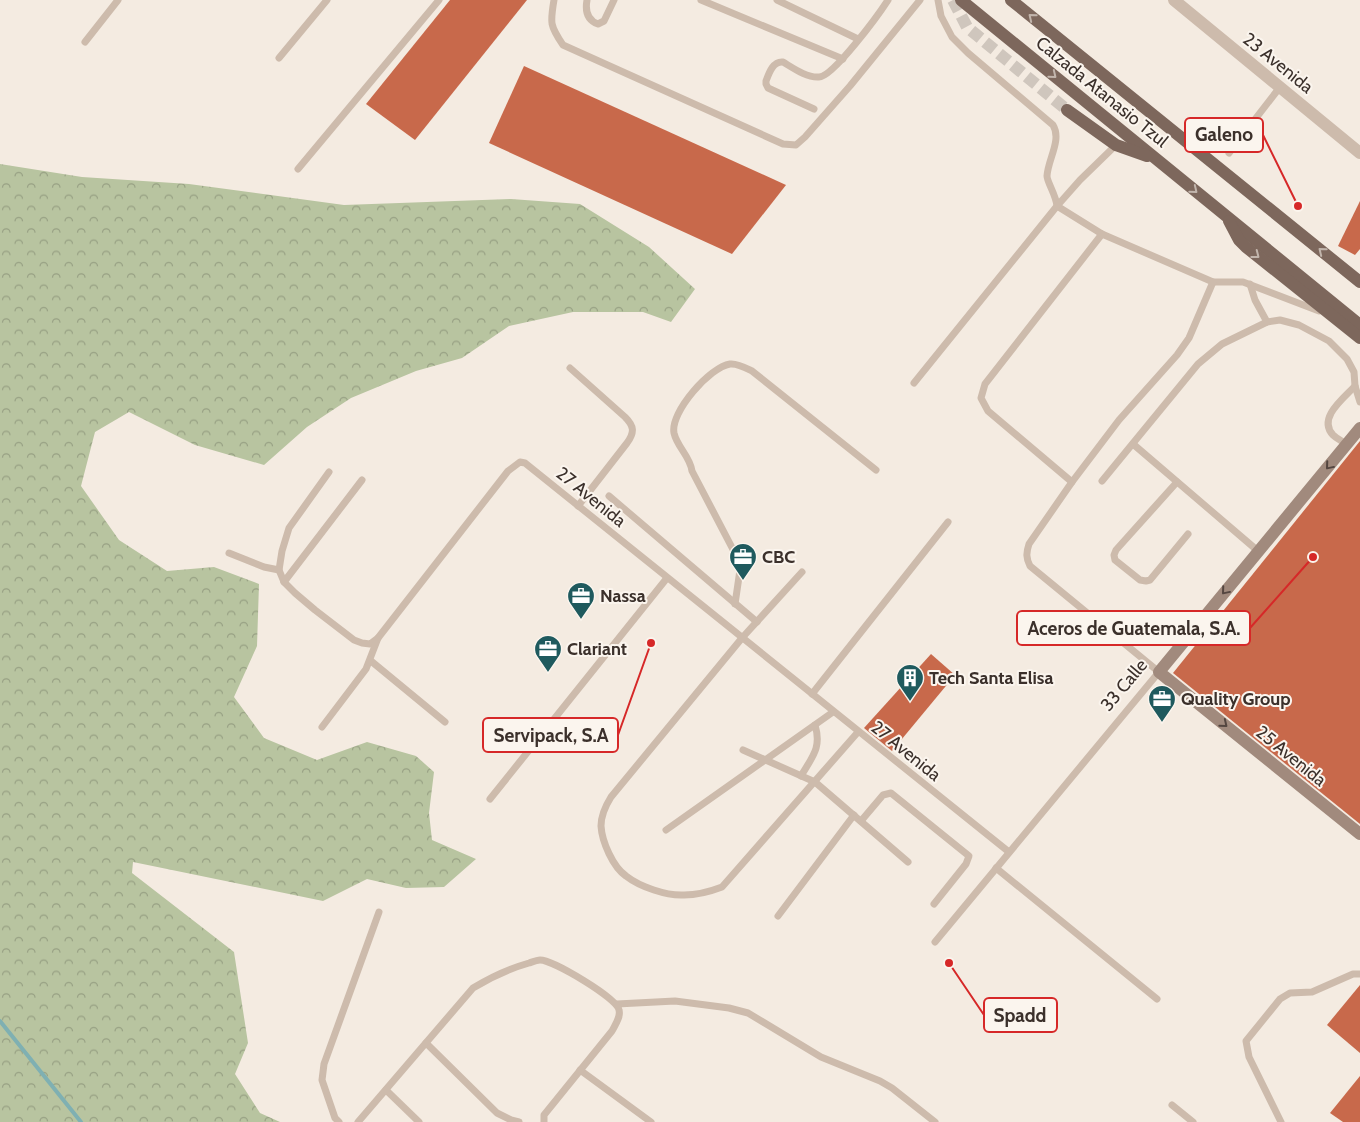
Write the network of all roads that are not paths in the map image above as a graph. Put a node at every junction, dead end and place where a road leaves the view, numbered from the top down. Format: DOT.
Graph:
graph roads {
  1 [pos="118,0"];
  2 [pos="327,0"];
  3 [pos="439,0"];
  4 [pos="554,0"];
  5 [pos="588,0"];
  6 [pos="614,0"];
  7 [pos="701,0"];
  8 [pos="777,0"];
  9 [pos="888,0"];
  10 [pos="920,0"];
  11 [pos="938,0"];
  12 [pos="961,0"];
  13 [pos="1011,0"];
  14 [pos="1174,0"];
  15 [pos="858,39"];
  16 [pos="84,42"];
  17 [pos="280,58"];
  18 [pos="843,59"];
  19 [pos="1280,87"];
  20 [pos="814,109"];
  21 [pos="1067,110"];
  22 [pos="1116,145"];
  23 [pos="1229,153"];
  24 [pos="1360,153"];
  25 [pos="1156,159"];
  26 [pos="298,169"];
  27 [pos="1057,206"];
  28 [pos="1227,217"];
  29 [pos="1102,234"];
  30 [pos="1212,282"];
  31 [pos="1360,282"];
  32 [pos="1250,284"];
  33 [pos="1335,317"];
  34 [pos="1267,322"];
  35 [pos="1360,325"];
  36 [pos="1360,338"];
  37 [pos="570,368"];
  38 [pos="914,383"];
  39 [pos="1355,386"];
  40 [pos="1360,402"];
  41 [pos="1360,428"];
  42 [pos="1133,444"];
  43 [pos="1346,444"];
  44 [pos="876,470"];
  45 [pos="329,472"];
  46 [pos="362,480"];
  47 [pos="1102,481"];
  48 [pos="1072,482"];
  49 [pos="1177,482"];
  50 [pos="609,496"];
  51 [pos="578,506"];
  52 [pos="948,522"];
  53 [pos="1188,534"];
  54 [pos="1258,551"];
  55 [pos="229,553"];
  56 [pos="278,570"];
  57 [pos="802,572"];
  58 [pos="667,578"];
  59 [pos="284,582"];
  60 [pos="735,604"];
  61 [pos="757,622"];
  62 [pos="378,638"];
  63 [pos="742,638"];
  64 [pos="370,661"];
  65 [pos="1159,672"];
  66 [pos="812,694"];
  67 [pos="834,712"];
  68 [pos="445,722"];
  69 [pos="815,725"];
  70 [pos="322,728"];
  71 [pos="858,732"];
  72 [pos="743,750"];
  73 [pos="766,760"];
  74 [pos="801,776"];
  75 [pos="815,782"];
  76 [pos="490,799"];
  77 [pos="854,815"];
  78 [pos="861,821"];
  79 [pos="666,830"];
  80 [pos="1360,834"];
  81 [pos="1009,852"];
  82 [pos="908,862"];
  83 [pos="996,868"];
  84 [pos="934,904"];
  85 [pos="379,912"];
  86 [pos="778,916"];
  87 [pos="935,942"];
  88 [pos="1360,974"];
  89 [pos="1157,999"];
  90 [pos="617,1004"];
  91 [pos="426,1043"];
  92 [pos="580,1070"];
  93 [pos="386,1090"];
  94 [pos="1172,1105"];
  95 [pos="513,1121"];
  96 [pos="339,1122"];
  97 [pos="358,1122"];
  98 [pos="419,1122"];
  99 [pos="544,1122"];
  100 [pos="651,1122"];
  101 [pos="935,1122"];
  102 [pos="1193,1122"];
  103 [pos="1281,1122"];
  1 -- 16 [label="lane"];
  2 -- 17 [label="lane"];
  3 -- 26 [label="lane"];
  4 -- 10 [label="lane"];
  5 -- 6 [label="lane"];
  7 -- 18 [label="lane"];
  8 -- 15 [label="lane"];
  9 -- 15 [label="lane"];
  11 -- 27 [label="lane"];
  12 -- 25 [label="main road, Calzada Atanasio Tzul, one-way"];
  31 -- 13 [label="main road, Calzada Atanasio Tzul, one-way"];
  14 -- 19 [label="street, 23 Avenida"];
  15 -- 18 [label="lane"];
  18 -- 20 [label="lane"];
  19 -- 23 [label="lane"];
  19 -- 24 [label="street, 23 Avenida"];
  21 -- 22 [label="main road"];
  22 -- 25 [label="main road"];
  22 -- 27 [label="lane"];
  25 -- 28 [label="main road, Calzada Atanasio Tzul, one-way"];
  27 -- 29 [label="lane"];
  27 -- 38 [label="lane"];
  28 -- 33 [label="main road, one-way"];
  28 -- 35 [label="main road, Calzada Atanasio Tzul"];
  29 -- 30 [label="lane"];
  29 -- 48 [label="lane"];
  30 -- 32 [label="lane"];
  30 -- 48 [label="lane, 25 Avenida"];
  32 -- 33 [label="lane"];
  32 -- 34 [label="lane"];
  33 -- 36 [label="main road"];
  34 -- 39 [label="lane"];
  34 -- 42 [label="lane"];
  37 -- 51 [label="lane"];
  39 -- 40 [label="lane"];
  39 -- 43 [label="lane"];
  41 -- 43 [label="street, 33 Calle"];
  42 -- 47 [label="lane"];
  42 -- 49 [label="lane"];
  43 -- 54 [label="street, 33 Calle, one-way"];
  44 -- 60 [label="lane"];
  45 -- 56 [label="lane"];
  46 -- 59 [label="lane"];
  48 -- 65 [label="lane, 25 Avenida"];
  49 -- 53 [label="lane"];
  49 -- 54 [label="lane"];
  50 -- 60 [label="lane"];
  51 -- 58 [label="lane, 27 Avenida"];
  51 -- 62 [label="lane, 27 Avenida"];
  52 -- 66 [label="lane"];
  54 -- 65 [label="street, 33 Calle, one-way"];
  55 -- 56 [label="lane"];
  56 -- 59 [label="lane"];
  57 -- 61 [label="lane"];
  58 -- 63 [label="lane, 27 Avenida"];
  58 -- 76 [label="lane"];
  59 -- 62 [label="lane"];
  60 -- 61 [label="lane"];
  61 -- 63 [label="lane"];
  62 -- 64 [label="lane"];
  63 -- 66 [label="lane, 27 Avenida"];
  63 -- 75 [label="lane"];
  64 -- 68 [label="lane"];
  64 -- 70 [label="lane"];
  65 -- 80 [label="street, 25 Avenida, one-way"];
  65 -- 81 [label="lane, 33 Calle"];
  66 -- 67 [label="lane, 27 Avenida"];
  67 -- 69 [label="lane"];
  67 -- 71 [label="lane, 27 Avenida"];
  69 -- 73 [label="lane"];
  69 -- 74 [label="lane"];
  71 -- 75 [label="lane"];
  71 -- 81 [label="lane, 27 Avenida"];
  72 -- 73 [label="lane"];
  73 -- 74 [label="lane"];
  73 -- 79 [label="lane"];
  74 -- 75 [label="lane"];
  75 -- 77 [label="lane"];
  77 -- 78 [label="lane"];
  77 -- 86 [label="lane"];
  78 -- 82 [label="lane"];
  78 -- 84 [label="lane"];
  81 -- 83 [label="lane, 33 Calle"];
  83 -- 87 [label="lane, 33 Calle"];
  83 -- 89 [label="lane"];
  85 -- 96 [label="lane"];
  88 -- 103 [label="lane"];
  90 -- 91 [label="lane"];
  90 -- 92 [label="lane"];
  90 -- 101 [label="lane"];
  91 -- 93 [label="lane"];
  91 -- 95 [label="lane"];
  92 -- 99 [label="lane"];
  92 -- 100 [label="lane"];
  93 -- 97 [label="lane"];
  93 -- 98 [label="lane"];
  94 -- 102 [label="lane"];
}
